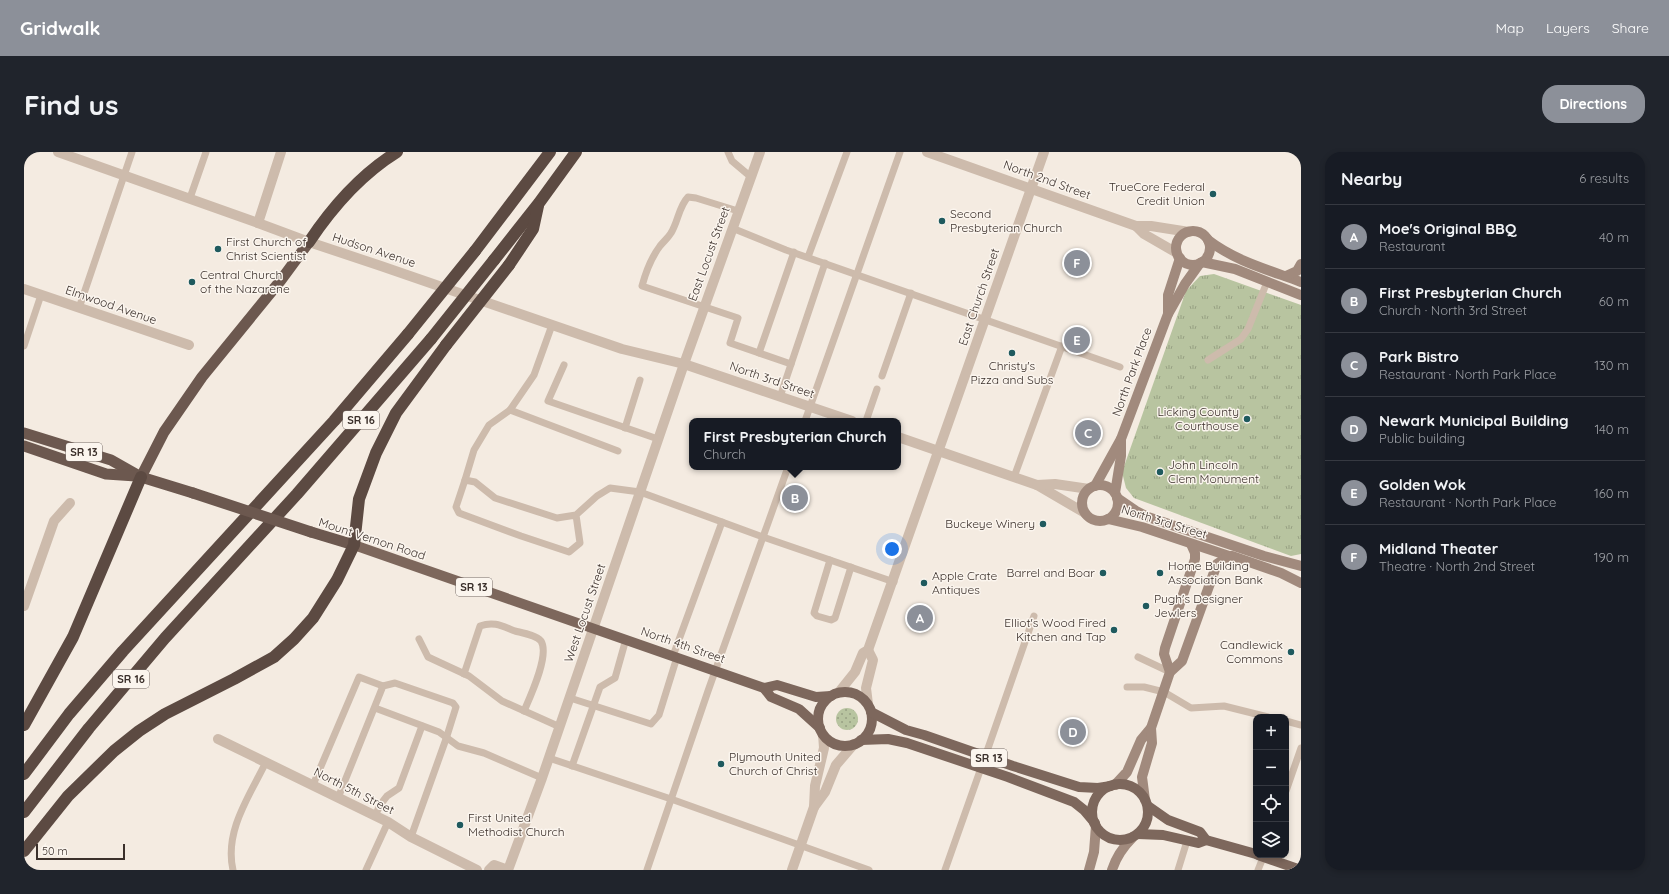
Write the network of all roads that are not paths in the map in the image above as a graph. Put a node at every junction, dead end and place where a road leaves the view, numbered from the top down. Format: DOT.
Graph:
graph roads {
  1 [pos="58,152"];
  2 [pos="132,152"];
  3 [pos="206,152"];
  4 [pos="281,152"];
  5 [pos="397,152"];
  6 [pos="550,152"];
  7 [pos="576,152"];
  8 [pos="728,152"];
  9 [pos="760,152"];
  10 [pos="847,152"];
  11 [pos="900,152"];
  12 [pos="927,152"];
  13 [pos="1044,152"];
  14 [pos="124,175"];
  15 [pos="751,176"];
  16 [pos="1032,188"];
  17 [pos="190,198"];
  18 [pos="539,203"];
  19 [pos="738,211"];
  20 [pos="258,223"];
  21 [pos="1136,226"];
  22 [pos="732,228"];
  23 [pos="1189,232"];
  24 [pos="1208,240"];
  25 [pos="309,242"];
  26 [pos="794,252"];
  27 [pos="1178,255"];
  28 [pos="808,257"];
  29 [pos="825,263"];
  30 [pos="1201,263"];
  31 [pos="1301,264"];
  32 [pos="857,274"];
  33 [pos="1286,276"];
  34 [pos="1267,282"];
  35 [pos="1301,282"];
  36 [pos="24,289"];
  37 [pos="911,293"];
  38 [pos="41,295"];
  39 [pos="1301,295"];
  40 [pos="704,307"];
  41 [pos="79,308"];
  42 [pos="1168,314"];
  43 [pos="985,320"];
  44 [pos="552,324"];
  45 [pos="189,345"];
  46 [pos="24,346"];
  47 [pos="1062,346"];
  48 [pos="759,353"];
  49 [pos="1208,360"];
  50 [pos="684,364"];
  51 [pos="791,364"];
  52 [pos="564,365"];
  53 [pos="1120,367"];
  54 [pos="882,376"];
  55 [pos="640,380"];
  56 [pos="877,389"];
  57 [pos="780,397"];
  58 [pos="810,407"];
  59 [pos="510,410"];
  60 [pos="806,418"];
  61 [pos="843,418"];
  62 [pos="867,418"];
  63 [pos="625,428"];
  64 [pos="24,433"];
  65 [pos="901,438"];
  66 [pos="658,439"];
  67 [pos="1121,439"];
  68 [pos="24,446"];
  69 [pos="618,451"];
  70 [pos="939,451"];
  71 [pos="787,470"];
  72 [pos="141,477"];
  73 [pos="1014,477"];
  74 [pos="465,480"];
  75 [pos="1037,485"];
  76 [pos="1092,488"];
  77 [pos="640,492"];
  78 [pos="1116,495"];
  79 [pos="70,502"];
  80 [pos="1085,513"];
  81 [pos="576,515"];
  82 [pos="1108,519"];
  83 [pos="722,522"];
  84 [pos="763,537"];
  85 [pos="1190,544"];
  86 [pos="354,545"];
  87 [pos="1225,558"];
  88 [pos="830,560"];
  89 [pos="1301,566"];
  90 [pos="851,567"];
  91 [pos="894,582"];
  92 [pos="1301,584"];
  93 [pos="24,606"];
  94 [pos="1034,616"];
  95 [pos="594,628"];
  96 [pos="419,639"];
  97 [pos="626,639"];
  98 [pos="868,650"];
  99 [pos="675,657"];
  100 [pos="1138,657"];
  101 [pos="716,670"];
  102 [pos="1170,672"];
  103 [pos="464,674"];
  104 [pos="383,686"];
  105 [pos="1127,687"];
  106 [pos="764,688"];
  107 [pos="1164,692"];
  108 [pos="835,694"];
  109 [pos="570,698"];
  110 [pos="593,705"];
  111 [pos="374,708"];
  112 [pos="870,708"];
  113 [pos="524,712"];
  114 [pos="1256,714"];
  115 [pos="1289,722"];
  116 [pos="24,725"];
  117 [pos="1301,725"];
  118 [pos="422,726"];
  119 [pos="560,727"];
  120 [pos="1151,728"];
  121 [pos="822,731"];
  122 [pos="218,739"];
  123 [pos="446,739"];
  124 [pos="858,742"];
  125 [pos="1301,748"];
  126 [pos="985,757"];
  127 [pos="549,758"];
  128 [pos="266,762"];
  129 [pos="572,766"];
  130 [pos="981,768"];
  131 [pos="24,774"];
  132 [pos="542,778"];
  133 [pos="313,785"];
  134 [pos="1113,786"];
  135 [pos="1288,786"];
  136 [pos="338,798"];
  137 [pos="671,799"];
  138 [pos="1146,803"];
  139 [pos="814,807"];
  140 [pos="24,812"];
  141 [pos="375,816"];
  142 [pos="388,822"];
  143 [pos="1096,824"];
  144 [pos="1135,836"];
  145 [pos="411,837"];
  146 [pos="1206,840"];
  147 [pos="1187,841"];
  148 [pos="801,846"];
  149 [pos="24,851"];
  150 [pos="1253,853"];
  151 [pos="1260,858"];
  152 [pos="1268,858"];
  153 [pos="233,870"];
  154 [pos="366,870"];
  155 [pos="476,870"];
  156 [pos="489,870"];
  157 [pos="508,870"];
  158 [pos="647,870"];
  159 [pos="792,870"];
  160 [pos="869,870"];
  161 [pos="945,870"];
  162 [pos="1089,870"];
  163 [pos="1112,870"];
  164 [pos="1178,870"];
  165 [pos="1258,870"];
  166 [pos="1301,870"];
  1 -- 14 [label="street, Hudson Avenue"];
  2 -- 14 [label="lane"];
  3 -- 17 [label="lane"];
  4 -- 20 [label="street"];
  5 -- 25 [label="highway"];
  6 -- 131 [label="highway, SR 16, bridge"];
  7 -- 18 [label="highway, SR 16"];
  8 -- 15 [label="lane"];
  9 -- 15 [label="street, East Locust Street"];
  10 -- 28 [label="lane"];
  11 -- 32 [label="lane"];
  12 -- 16 [label="street, North 2nd Street"];
  13 -- 16 [label="street, East Church Street"];
  14 -- 17 [label="street, Hudson Avenue"];
  14 -- 41 [label="lane"];
  15 -- 19 [label="street, East Locust Street"];
  16 -- 21 [label="street, North 2nd Street"];
  16 -- 43 [label="street, East Church Street"];
  17 -- 20 [label="street, Hudson Avenue"];
  18 -- 86 [label="highway, bridge"];
  18 -- 140 [label="highway, SR 16, bridge"];
  19 -- 22 [label="street, East Locust Street"];
  19 -- 40 [label="lane"];
  20 -- 25 [label="street, Hudson Avenue"];
  21 -- 23 [label="street, North 2nd Street"];
  21 -- 27 [label="street, North 2nd Street"];
  22 -- 26 [label="lane"];
  22 -- 40 [label="street, East Locust Street"];
  23 -- 24 [label="main road"];
  23 -- 27 [label="main road"];
  24 -- 30 [label="main road"];
  24 -- 33 [label="main road"];
  25 -- 44 [label="street, Hudson Avenue"];
  25 -- 72 [label="highway"];
  26 -- 28 [label="lane"];
  26 -- 48 [label="lane"];
  27 -- 30 [label="main road"];
  27 -- 42 [label="main road, North Park Place"];
  28 -- 29 [label="lane"];
  29 -- 32 [label="lane"];
  29 -- 51 [label="lane"];
  30 -- 34 [label="main road"];
  30 -- 42 [label="main road, North Park Place"];
  31 -- 33 [label="main road"];
  32 -- 37 [label="lane"];
  32 -- 58 [label="lane"];
  33 -- 35 [label="main road"];
  34 -- 39 [label="main road"];
  34 -- 49 [label="lane"];
  36 -- 38 [label="street, Elmwood Avenue"];
  37 -- 43 [label="lane"];
  37 -- 54 [label="lane"];
  38 -- 41 [label="street, Elmwood Avenue"];
  38 -- 46 [label="lane"];
  40 -- 48 [label="lane"];
  40 -- 50 [label="street, East Locust Street"];
  41 -- 45 [label="street, Elmwood Avenue"];
  42 -- 67 [label="main road, North Park Place"];
  43 -- 47 [label="lane"];
  43 -- 70 [label="street, East Church Street"];
  44 -- 50 [label="street, Hudson Avenue"];
  44 -- 59 [label="lane"];
  47 -- 53 [label="lane"];
  47 -- 73 [label="lane"];
  48 -- 51 [label="lane"];
  50 -- 57 [label="street, North 3rd Street"];
  50 -- 66 [label="street, West Locust Street"];
  51 -- 57 [label="lane"];
  52 -- 63 [label="lane"];
  55 -- 63 [label="lane"];
  56 -- 62 [label="lane"];
  57 -- 58 [label="street, North 3rd Street"];
  58 -- 60 [label="lane"];
  58 -- 61 [label="street, North 3rd Street"];
  59 -- 69 [label="lane"];
  59 -- 74 [label="lane"];
  63 -- 66 [label="lane"];
  64 -- 72 [label="highway, Mount Vernon Road / SR 13"];
  65 -- 70 [label="street"];
  66 -- 77 [label="street, West Locust Street"];
  67 -- 76 [label="main road, North Park Place"];
  67 -- 78 [label="main road, North Park Place"];
  68 -- 72 [label="highway, Mount Vernon Road / SR 13"];
  70 -- 73 [label="street"];
  70 -- 91 [label="street, East Church Street"];
  71 -- 84 [label="lane"];
  72 -- 86 [label="highway, Mount Vernon Road / SR 13, bridge"];
  72 -- 116 [label="highway"];
  73 -- 75 [label="street"];
  74 -- 81 [label="lane"];
  74 -- 81 [label="lane"];
  75 -- 76 [label="street"];
  75 -- 80 [label="street"];
  76 -- 78 [label="main road"];
  76 -- 80 [label="main road"];
  77 -- 81 [label="lane"];
  77 -- 83 [label="lane"];
  77 -- 95 [label="street, West Locust Street"];
  78 -- 82 [label="main road"];
  78 -- 89 [label="main road, North 3rd Street"];
  79 -- 93 [label="street"];
  80 -- 82 [label="main road"];
  82 -- 85 [label="main road, North 3rd Street"];
  83 -- 84 [label="lane"];
  83 -- 99 [label="lane"];
  84 -- 88 [label="lane"];
  84 -- 101 [label="lane"];
  85 -- 87 [label="main road, North 3rd Street"];
  85 -- 102 [label="main road"];
  86 -- 95 [label="main road, Mount Vernon Road / SR 13"];
  86 -- 149 [label="highway"];
  87 -- 92 [label="main road, North 3rd Street"];
  87 -- 102 [label="main road"];
  88 -- 90 [label="lane"];
  88 -- 90 [label="lane"];
  90 -- 91 [label="lane"];
  91 -- 98 [label="street, East Church Street"];
  94 -- 126 [label="lane"];
  95 -- 97 [label="main road, North 4th Street / SR 13"];
  95 -- 109 [label="street, West Locust Street"];
  96 -- 103 [label="lane"];
  97 -- 99 [label="main road, North 4th Street / SR 13"];
  97 -- 110 [label="lane"];
  98 -- 108 [label="street, East Church Street"];
  98 -- 112 [label="street"];
  99 -- 101 [label="main road, North 4th Street / SR 13"];
  99 -- 110 [label="lane"];
  100 -- 102 [label="lane"];
  101 -- 106 [label="main road, North 4th Street / SR 13"];
  101 -- 137 [label="lane"];
  102 -- 107 [label="main road"];
  103 -- 113 [label="lane"];
  103 -- 113 [label="lane"];
  104 -- 111 [label="lane"];
  104 -- 123 [label="lane"];
  104 -- 133 [label="lane"];
  105 -- 107 [label="lane"];
  106 -- 108 [label="main road, North 4th Street / SR 13"];
  106 -- 121 [label="main road, North 4th Street / SR 13"];
  107 -- 114 [label="lane"];
  107 -- 120 [label="main road"];
  108 -- 112 [label="main road"];
  108 -- 121 [label="main road"];
  109 -- 110 [label="lane"];
  109 -- 119 [label="street, West Locust Street"];
  110 -- 129 [label="lane"];
  111 -- 118 [label="lane"];
  111 -- 136 [label="lane"];
  112 -- 124 [label="main road"];
  112 -- 126 [label="main road, SR 13"];
  113 -- 119 [label="lane"];
  115 -- 117 [label="lane"];
  118 -- 123 [label="lane"];
  118 -- 141 [label="lane"];
  119 -- 127 [label="street, West Locust Street"];
  120 -- 134 [label="main road"];
  120 -- 138 [label="main road"];
  121 -- 124 [label="main road"];
  121 -- 139 [label="street"];
  122 -- 128 [label="street, North 5th Street"];
  123 -- 132 [label="lane"];
  123 -- 145 [label="lane"];
  124 -- 130 [label="main road, SR 13"];
  124 -- 139 [label="street"];
  125 -- 135 [label="lane"];
  126 -- 134 [label="main road, SR 13"];
  127 -- 129 [label="lane"];
  127 -- 132 [label="street, West Locust Street"];
  128 -- 133 [label="street, North 5th Street"];
  128 -- 153 [label="lane"];
  129 -- 137 [label="lane"];
  130 -- 143 [label="main road, SR 13"];
  130 -- 161 [label="lane"];
  132 -- 157 [label="street, West Locust Street"];
  133 -- 136 [label="street, North 5th Street"];
  134 -- 138 [label="main road"];
  134 -- 143 [label="main road"];
  136 -- 141 [label="street, North 5th Street"];
  137 -- 148 [label="lane"];
  137 -- 158 [label="lane"];
  138 -- 144 [label="main road"];
  138 -- 146 [label="main road"];
  139 -- 148 [label="street"];
  141 -- 142 [label="street, North 5th Street"];
  142 -- 145 [label="street, North 5th Street"];
  142 -- 154 [label="lane"];
  143 -- 144 [label="main road"];
  143 -- 162 [label="main road"];
  144 -- 147 [label="main road"];
  144 -- 163 [label="main road"];
  145 -- 155 [label="street, North 5th Street"];
  146 -- 147 [label="main road"];
  146 -- 150 [label="main road"];
  147 -- 164 [label="lane"];
  148 -- 159 [label="street"];
  148 -- 160 [label="lane"];
  151 -- 165 [label="lane"];
  152 -- 166 [label="main road"];
  156 -- 157 [label="street"];
}
